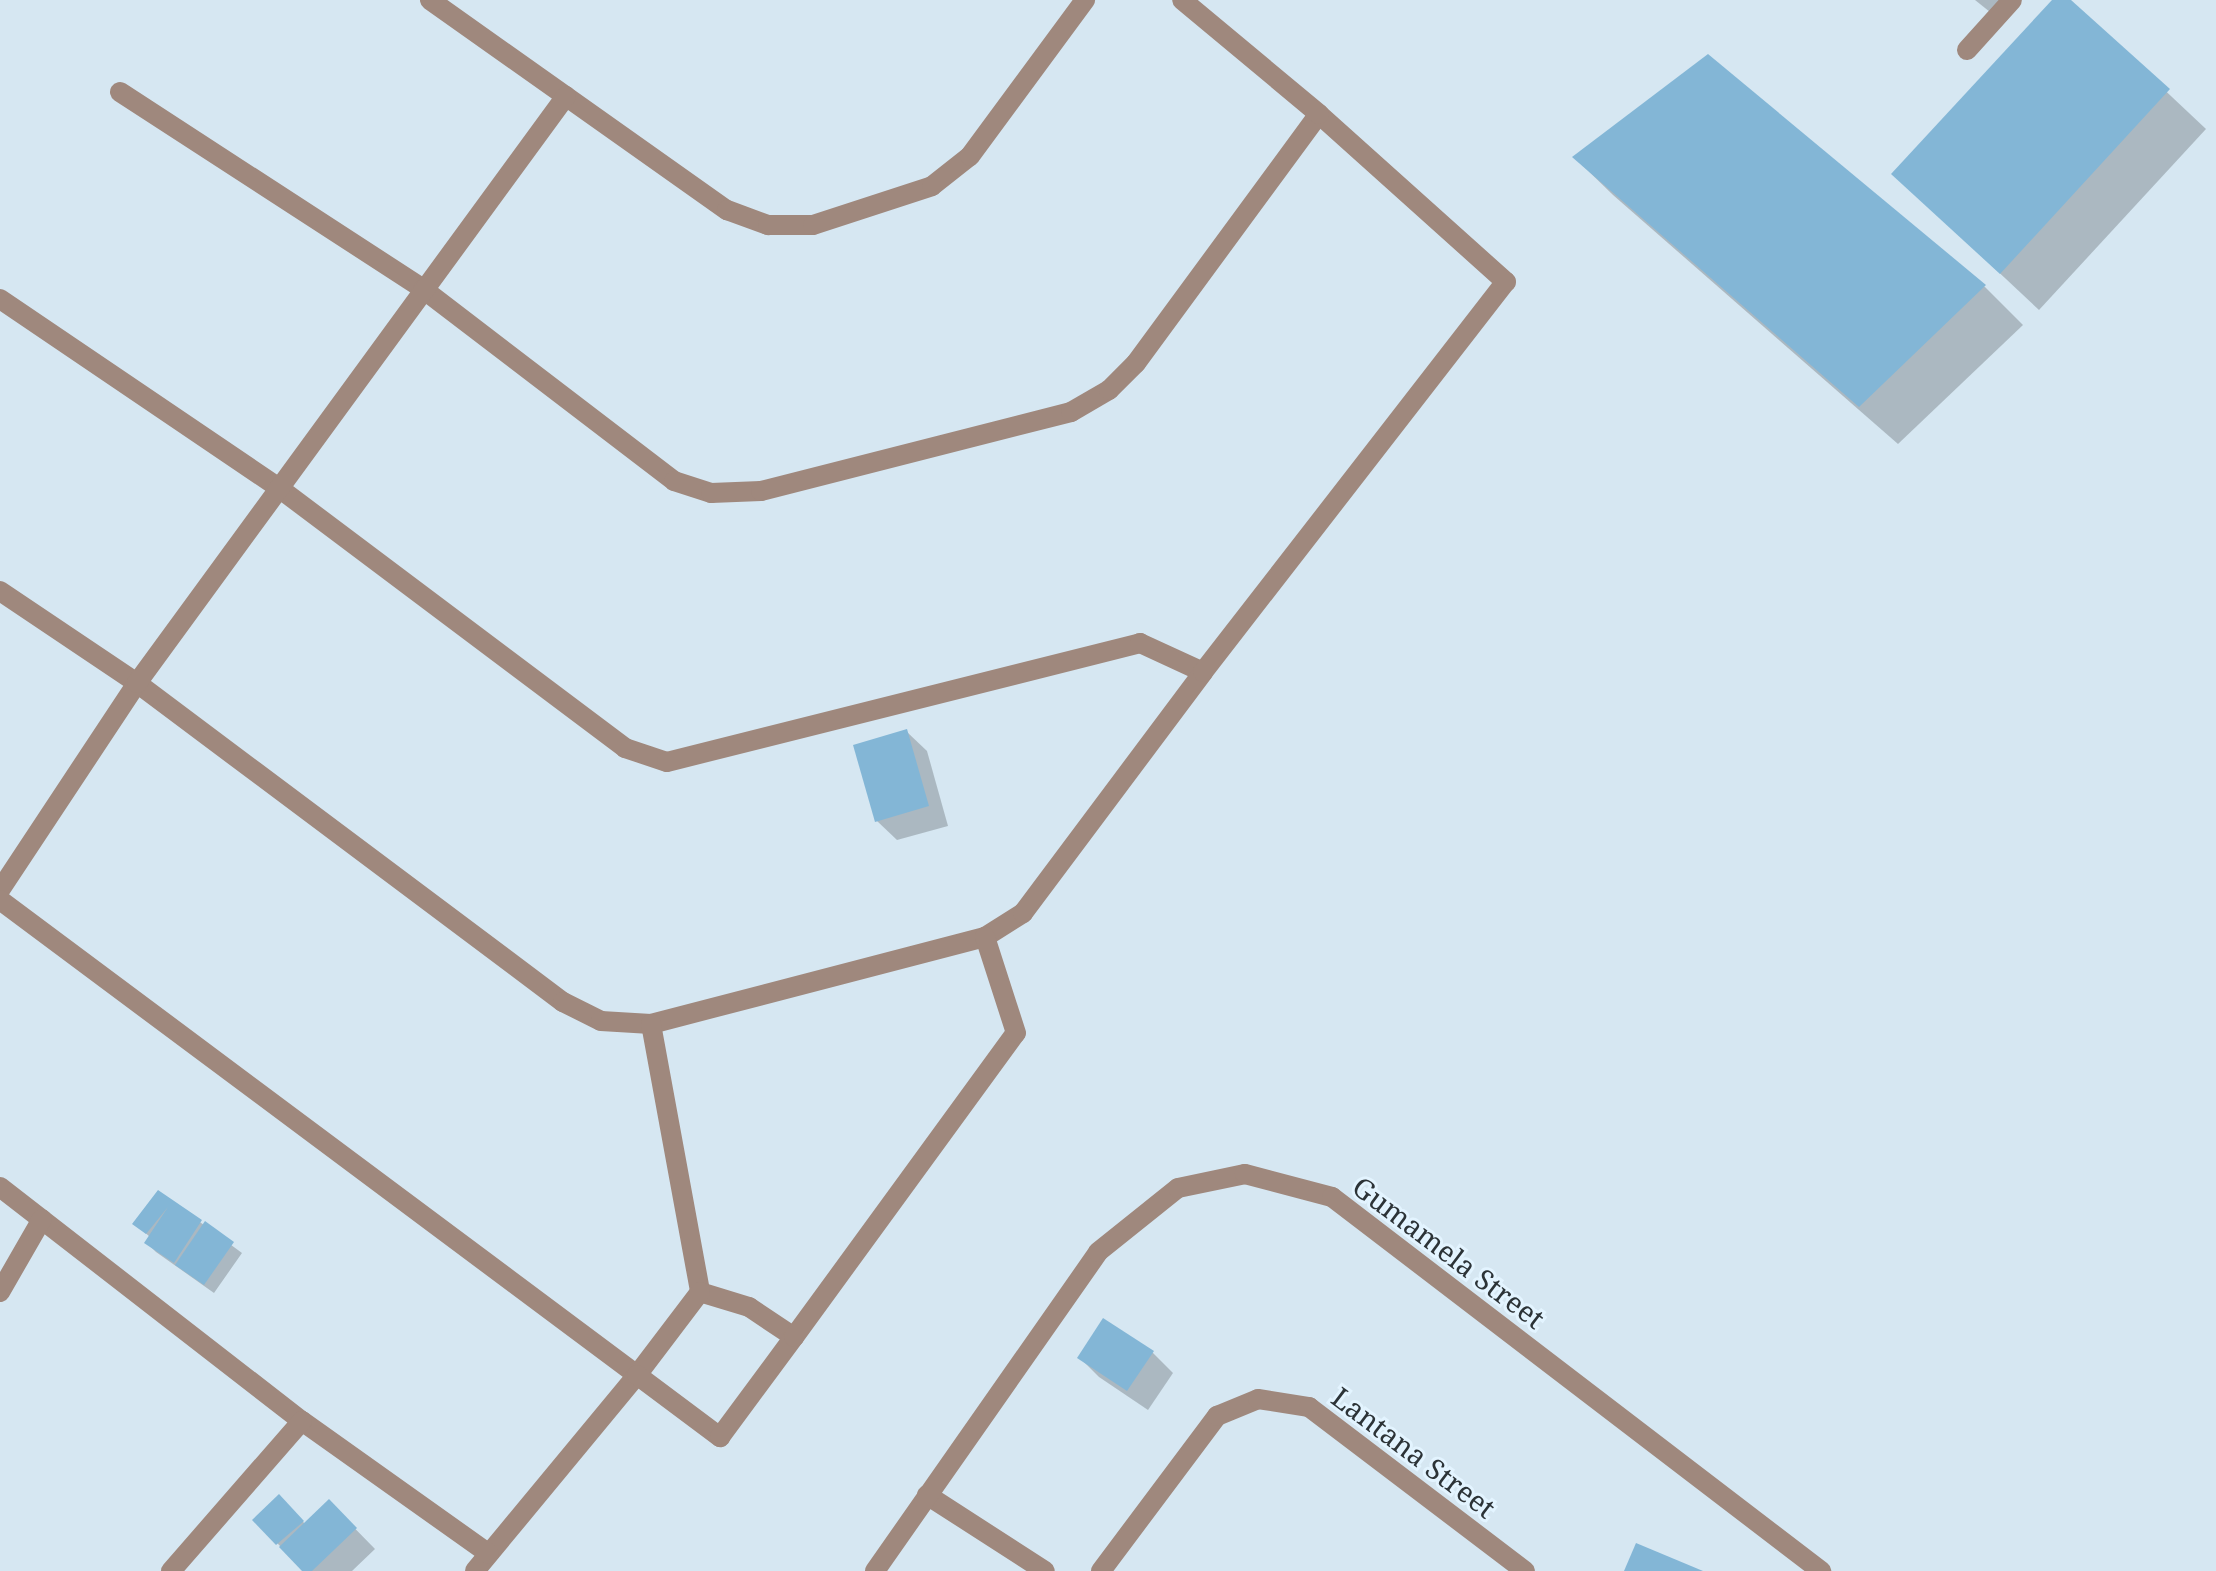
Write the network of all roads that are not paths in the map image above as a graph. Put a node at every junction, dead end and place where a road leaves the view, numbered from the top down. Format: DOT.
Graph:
graph roads {
  1 [pos="430,0"];
  2 [pos="1085,0"];
  3 [pos="1182,0"];
  4 [pos="2012,0"];
  5 [pos="1967,50"];
  6 [pos="120,92"];
  7 [pos="566,96"];
  8 [pos="1319,114"];
  9 [pos="423,289"];
  10 [pos="0,299"];
  11 [pos="279,488"];
  12 [pos="0,591"];
  13 [pos="1203,672"];
  14 [pos="137,683"];
  15 [pos="0,890"];
  16 [pos="0,900"];
  17 [pos="985,937"];
  18 [pos="651,1024"];
  19 [pos="0,1187"];
  20 [pos="42,1219"];
  21 [pos="0,1292"];
  22 [pos="700,1292"];
  23 [pos="794,1337"];
  24 [pos="637,1375"];
  25 [pos="302,1421"];
  26 [pos="927,1495"];
  27 [pos="489,1554"];
  28 [pos="171,1571"];
  29 [pos="475,1571"];
  30 [pos="875,1571"];
  31 [pos="1045,1571"];
  32 [pos="1101,1571"];
  33 [pos="1525,1571"];
  34 [pos="1821,1571"];
  1 -- 7 [label="street"];
  2 -- 7 [label="street"];
  3 -- 8 [label="street"];
  4 -- 5 [label="street"];
  6 -- 9 [label="street"];
  7 -- 9 [label="street"];
  8 -- 9 [label="street"];
  8 -- 13 [label="street"];
  9 -- 11 [label="street"];
  10 -- 11 [label="street"];
  11 -- 13 [label="street"];
  11 -- 14 [label="street"];
  12 -- 14 [label="street"];
  13 -- 17 [label="street"];
  14 -- 15 [label="street"];
  14 -- 18 [label="street"];
  16 -- 24 [label="street"];
  17 -- 18 [label="street"];
  17 -- 23 [label="street"];
  18 -- 22 [label="street"];
  19 -- 20 [label="street"];
  20 -- 21 [label="street"];
  20 -- 25 [label="street"];
  22 -- 23 [label="street"];
  22 -- 24 [label="street"];
  23 -- 24 [label="street"];
  24 -- 27 [label="street"];
  25 -- 27 [label="street"];
  25 -- 28 [label="street"];
  26 -- 30 [label="street, Gumamela Street"];
  26 -- 31 [label="street"];
  26 -- 34 [label="street, Gumamela Street"];
  27 -- 29 [label="street"];
  32 -- 33 [label="street, Lantana Street"];
}
